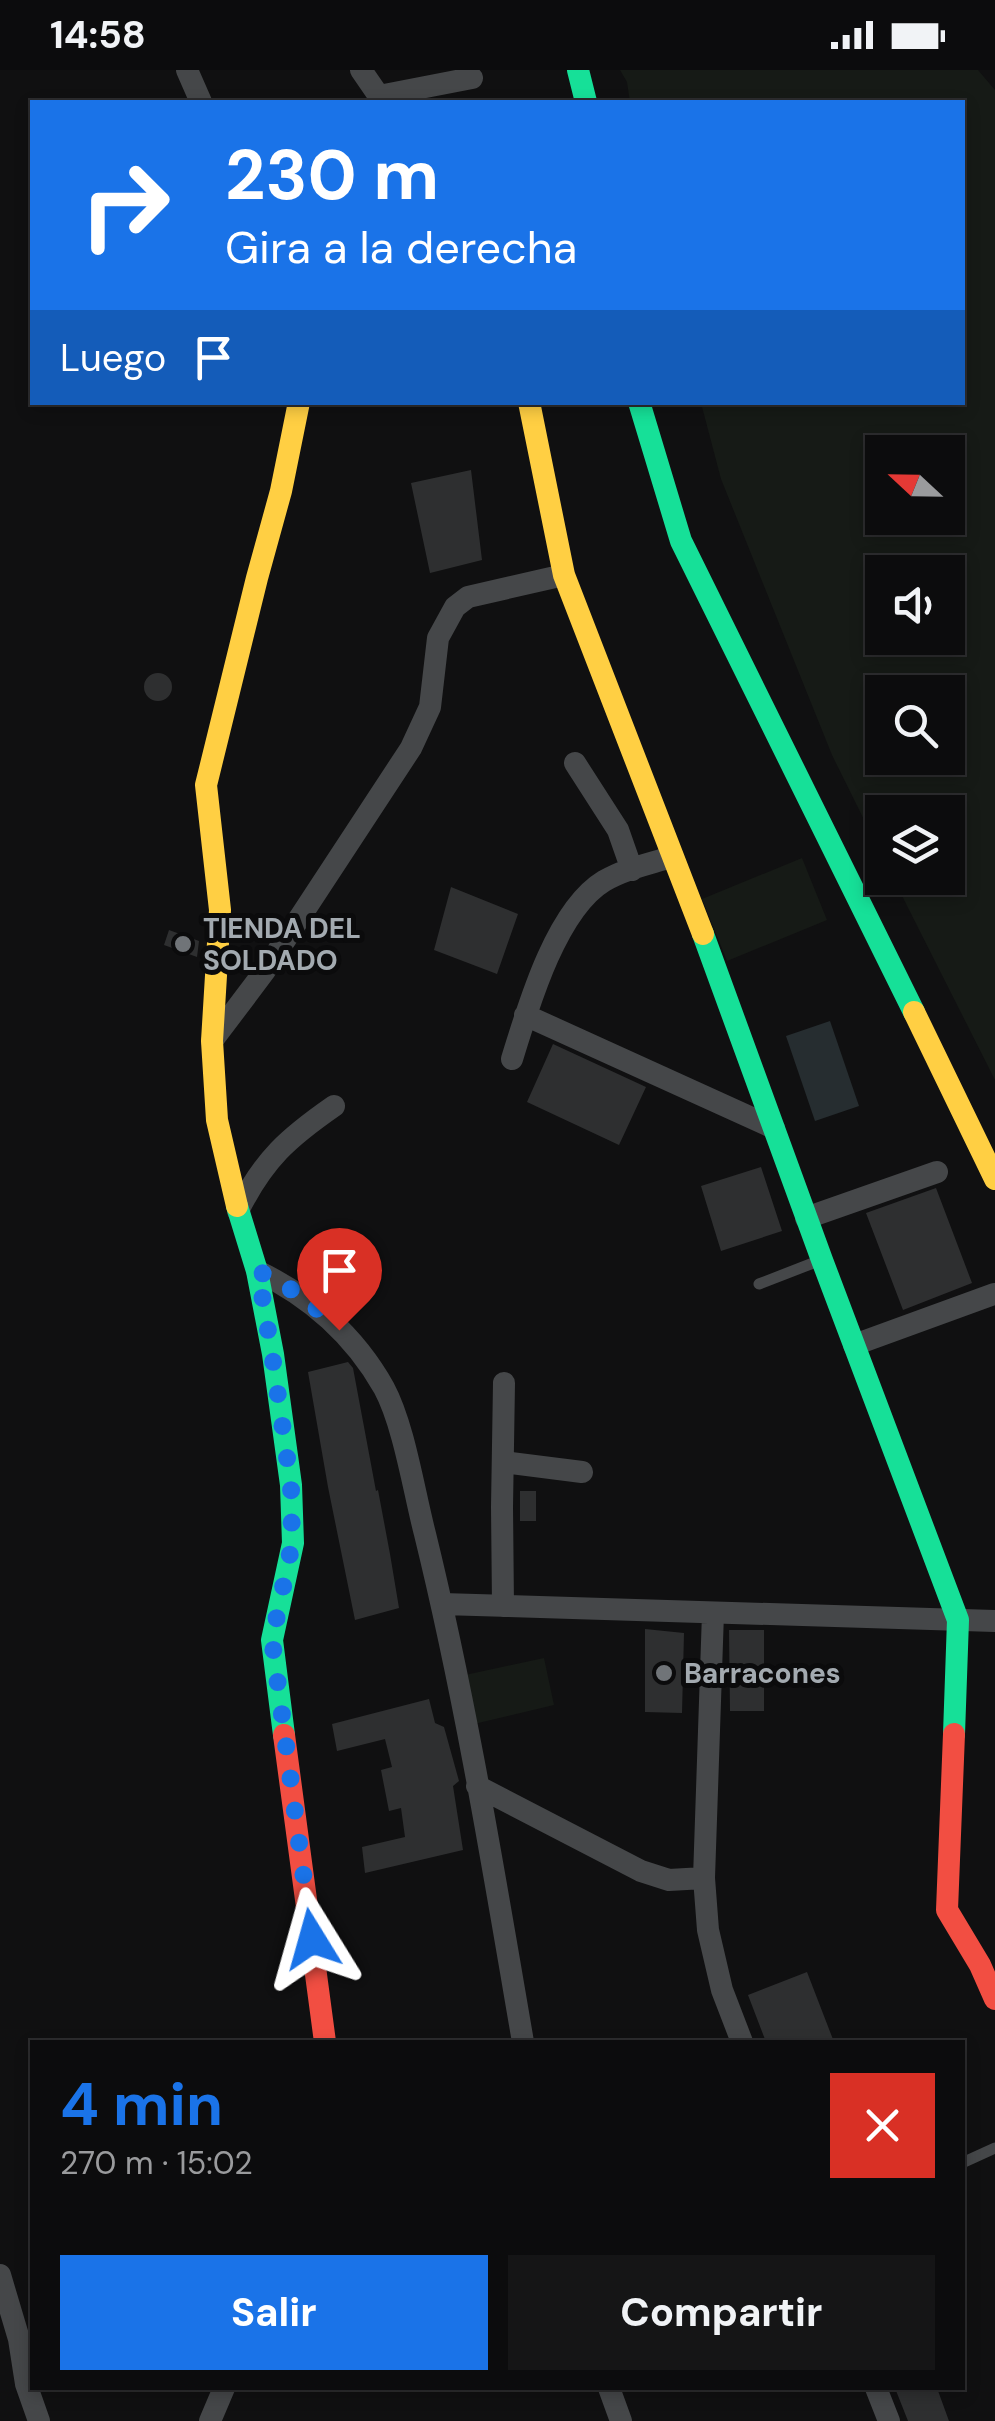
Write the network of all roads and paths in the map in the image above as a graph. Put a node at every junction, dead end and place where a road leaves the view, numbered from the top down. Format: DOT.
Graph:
graph roads {
  1 [pos="187,70"];
  2 [pos="361,70"];
  3 [pos="578,70"];
  4 [pos="472,78"];
  5 [pos="381,99"];
  6 [pos="200,100"];
  7 [pos="586,100"];
  8 [pos="298,405"];
  9 [pos="530,405"];
  10 [pos="640,405"];
  11 [pos="564,575"];
  12 [pos="575,762"];
  13 [pos="670,857"];
  14 [pos="632,870"];
  15 [pos="525,1016"];
  16 [pos="212,1041"];
  17 [pos="512,1059"];
  18 [pos="334,1106"];
  19 [pos="774,1128"];
  20 [pos="937,1172"];
  21 [pos="995,1179"];
  22 [pos="238,1211"];
  23 [pos="806,1218"];
  24 [pos="822,1260"];
  25 [pos="258,1271"];
  26 [pos="760,1284"];
  27 [pos="994,1294"];
  28 [pos="854,1345"];
  29 [pos="504,1384"];
  30 [pos="503,1462"];
  31 [pos="582,1472"];
  32 [pos="442,1604"];
  33 [pos="503,1606"];
  34 [pos="713,1612"];
  35 [pos="958,1620"];
  36 [pos="995,1621"];
  37 [pos="477,1786"];
  38 [pos="704,1878"];
  39 [pos="995,1998"];
  40 [pos="323,2040"];
  41 [pos="523,2040"];
  42 [pos="741,2040"];
  43 [pos="995,2148"];
  44 [pos="965,2162"];
  45 [pos="0,2275"];
  46 [pos="223,2390"];
  47 [pos="611,2390"];
  48 [pos="877,2390"];
  49 [pos="39,2421"];
  50 [pos="210,2421"];
  51 [pos="620,2421"];
  52 [pos="889,2421"];
  1 -- 6 [label="street"];
  2 -- 5 [label="street"];
  3 -- 7 [label="street"];
  4 -- 5 [label="street"];
  8 -- 16 [label="street"];
  9 -- 11 [label="street"];
  10 -- 21 [label="street"];
  11 -- 13 [label="street"];
  11 -- 16 [label="street"];
  12 -- 14 [label="street"];
  13 -- 14 [label="street"];
  13 -- 19 [label="street"];
  14 -- 15 [label="street"];
  15 -- 17 [label="street"];
  15 -- 19 [label="street"];
  16 -- 22 [label="street"];
  18 -- 22 [label="street"];
  19 -- 23 [label="street"];
  20 -- 23 [label="street"];
  22 -- 25 [label="street"];
  23 -- 24 [label="street"];
  24 -- 26 [label="lane"];
  24 -- 28 [label="street"];
  25 -- 32 [label="street"];
  25 -- 40 [label="street"];
  27 -- 28 [label="street"];
  28 -- 35 [label="street"];
  29 -- 30 [label="street"];
  30 -- 31 [label="street"];
  30 -- 33 [label="street"];
  32 -- 33 [label="street"];
  32 -- 37 [label="street"];
  33 -- 34 [label="street"];
  34 -- 35 [label="street"];
  34 -- 38 [label="street"];
  35 -- 36 [label="street"];
  35 -- 39 [label="street"];
  37 -- 38 [label="street"];
  37 -- 41 [label="street"];
  38 -- 42 [label="street"];
  43 -- 44 [label="lane"];
  45 -- 49 [label="street"];
  46 -- 50 [label="street"];
  47 -- 51 [label="street"];
  48 -- 52 [label="street"];
}
